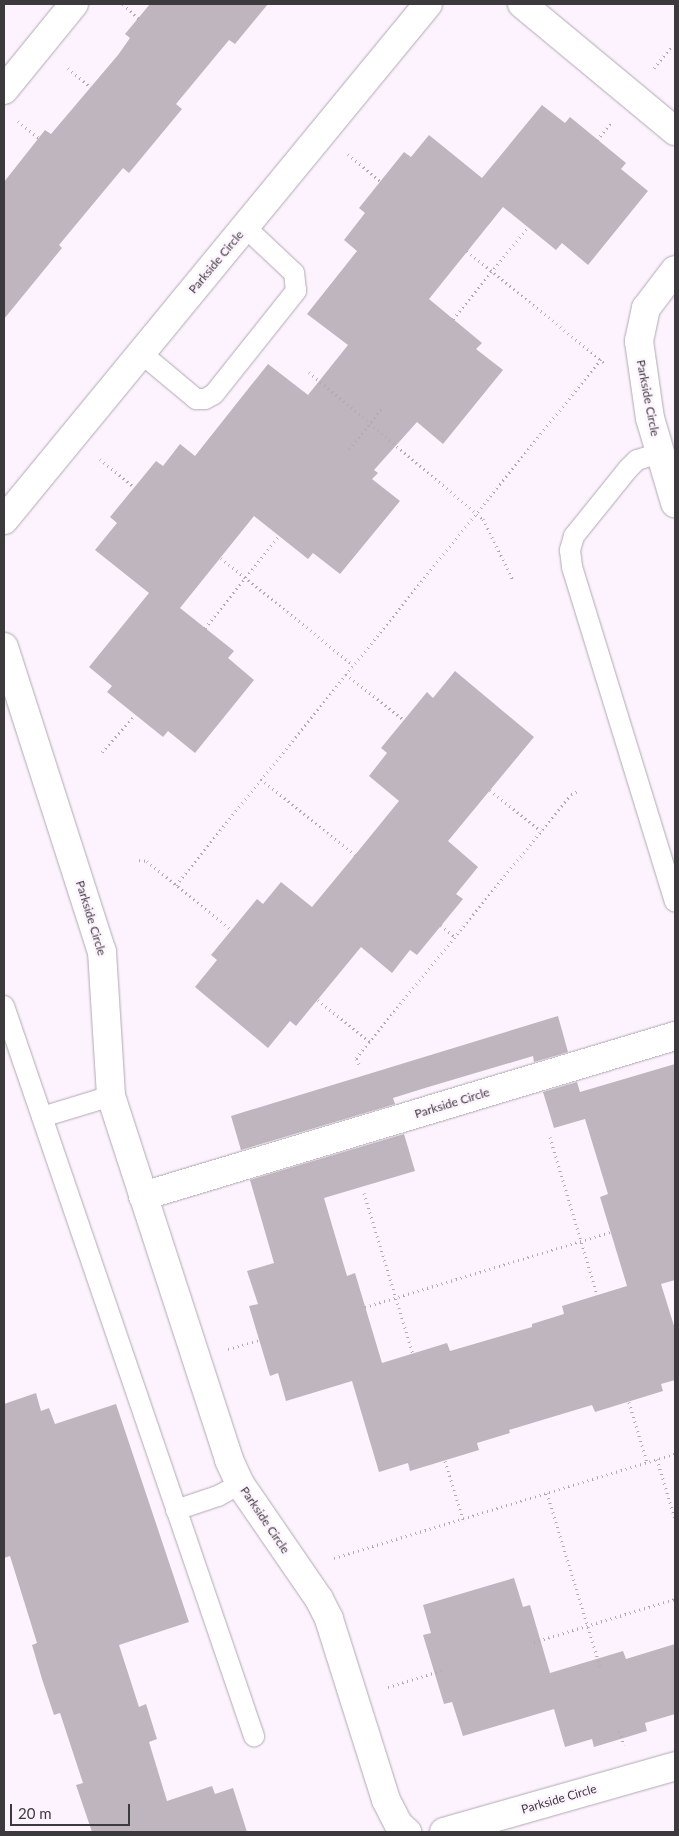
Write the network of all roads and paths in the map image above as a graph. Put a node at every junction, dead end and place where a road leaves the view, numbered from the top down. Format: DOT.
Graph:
graph roads {
  1 [pos="74,4"];
  2 [pos="123,4"];
  3 [pos="428,4"];
  4 [pos="522,4"];
  5 [pos="138,18"];
  6 [pos="671,47"];
  7 [pos="64,65"];
  8 [pos="654,69"];
  9 [pos="91,87"];
  10 [pos="4,90"];
  11 [pos="12,116"];
  12 [pos="616,117"];
  13 [pos="675,130"];
  14 [pos="39,138"];
  15 [pos="597,140"];
  16 [pos="342,149"];
  17 [pos="380,181"];
  18 [pos="244,227"];
  19 [pos="528,227"];
  20 [pos="467,251"];
  21 [pos="675,270"];
  22 [pos="492,271"];
  23 [pos="453,319"];
  24 [pos="140,353"];
  25 [pos="600,359"];
  26 [pos="610,367"];
  27 [pos="309,372"];
  28 [pos="384,406"];
  29 [pos="370,423"];
  30 [pos="349,449"];
  31 [pos="660,453"];
  32 [pos="94,455"];
  33 [pos="134,487"];
  34 [pos="675,503"];
  35 [pos="476,513"];
  36 [pos="4,520"];
  37 [pos="279,536"];
  38 [pos="221,558"];
  39 [pos="246,578"];
  40 [pos="513,580"];
  41 [pos="205,628"];
  42 [pos="4,647"];
  43 [pos="353,666"];
  44 [pos="346,674"];
  45 [pos="135,715"];
  46 [pos="404,720"];
  47 [pos="102,752"];
  48 [pos="261,779"];
  49 [pos="490,790"];
  50 [pos="578,791"];
  51 [pos="541,832"];
  52 [pos="355,855"];
  53 [pos="139,860"];
  54 [pos="176,885"];
  55 [pos="675,901"];
  56 [pos="441,925"];
  57 [pos="231,930"];
  58 [pos="456,937"];
  59 [pos="318,1000"];
  60 [pos="4,1006"];
  61 [pos="675,1036"];
  62 [pos="370,1042"];
  63 [pos="359,1064"];
  64 [pos="111,1096"];
  65 [pos="42,1116"];
  66 [pos="550,1137"];
  67 [pos="364,1193"];
  68 [pos="143,1196"];
  69 [pos="611,1232"];
  70 [pos="581,1241"];
  71 [pos="597,1295"];
  72 [pos="396,1298"];
  73 [pos="365,1307"];
  74 [pos="259,1340"];
  75 [pos="226,1350"];
  76 [pos="413,1354"];
  77 [pos="628,1402"];
  78 [pos="675,1454"];
  79 [pos="657,1459"];
  80 [pos="445,1461"];
  81 [pos="647,1462"];
  82 [pos="240,1484"];
  83 [pos="547,1493"];
  84 [pos="176,1510"];
  85 [pos="463,1519"];
  86 [pos="675,1519"];
  87 [pos="327,1560"];
  88 [pos="675,1599"];
  89 [pos="587,1626"];
  90 [pos="534,1642"];
  91 [pos="600,1666"];
  92 [pos="443,1670"];
  93 [pos="384,1688"];
  94 [pos="619,1731"];
  95 [pos="254,1736"];
  96 [pos="622,1738"];
  97 [pos="675,1766"];
  98 [pos="406,1832"];
  99 [pos="444,1832"];
  1 -- 10 [label="street"];
  2 -- 5 [label="path"];
  3 -- 18 [label="street, Parkside Circle"];
  4 -- 13 [label="street"];
  6 -- 8 [label="path"];
  7 -- 9 [label="path"];
  11 -- 14 [label="path"];
  12 -- 15 [label="path"];
  16 -- 17 [label="path"];
  18 -- 24 [label="street, Parkside Circle"];
  18 -- 24 [label="lane"];
  19 -- 22 [label="path"];
  20 -- 22 [label="path"];
  21 -- 31 [label="street, Parkside Circle"];
  22 -- 23 [label="path"];
  22 -- 25 [label="path"];
  24 -- 36 [label="street, Parkside Circle"];
  25 -- 26 [label="path"];
  25 -- 35 [label="path"];
  27 -- 29 [label="path"];
  28 -- 29 [label="path"];
  29 -- 30 [label="path"];
  29 -- 35 [label="path"];
  31 -- 34 [label="street, Parkside Circle"];
  31 -- 55 [label="lane"];
  32 -- 33 [label="path"];
  35 -- 40 [label="path"];
  35 -- 43 [label="path"];
  37 -- 39 [label="path"];
  38 -- 39 [label="path"];
  39 -- 41 [label="path"];
  39 -- 43 [label="path"];
  42 -- 64 [label="street, Parkside Circle"];
  43 -- 44 [label="path"];
  44 -- 46 [label="path"];
  44 -- 48 [label="path"];
  45 -- 47 [label="path"];
  48 -- 52 [label="path"];
  48 -- 54 [label="path"];
  49 -- 51 [label="path"];
  50 -- 51 [label="path"];
  51 -- 58 [label="path"];
  53 -- 54 [label="path"];
  54 -- 57 [label="path"];
  56 -- 58 [label="path"];
  58 -- 62 [label="path"];
  59 -- 62 [label="path"];
  60 -- 65 [label="lane"];
  61 -- 68 [label="street, Parkside Circle"];
  62 -- 63 [label="path"];
  64 -- 65 [label="lane"];
  64 -- 68 [label="street, Parkside Circle"];
  65 -- 84 [label="lane"];
  66 -- 70 [label="path"];
  67 -- 72 [label="path"];
  68 -- 82 [label="street, Parkside Circle"];
  69 -- 70 [label="path"];
  70 -- 71 [label="path"];
  70 -- 72 [label="path"];
  72 -- 73 [label="path"];
  72 -- 76 [label="path"];
  74 -- 75 [label="path"];
  77 -- 81 [label="path"];
  78 -- 79 [label="path"];
  79 -- 81 [label="path"];
  79 -- 86 [label="path"];
  80 -- 85 [label="path"];
  81 -- 83 [label="path"];
  82 -- 84 [label="lane"];
  82 -- 98 [label="street, Parkside Circle"];
  83 -- 85 [label="path"];
  83 -- 89 [label="path"];
  84 -- 95 [label="lane"];
  85 -- 87 [label="path"];
  88 -- 89 [label="path"];
  89 -- 90 [label="path"];
  89 -- 91 [label="path"];
  92 -- 93 [label="path"];
  94 -- 96 [label="path"];
  97 -- 99 [label="street, Parkside Circle"];
}
